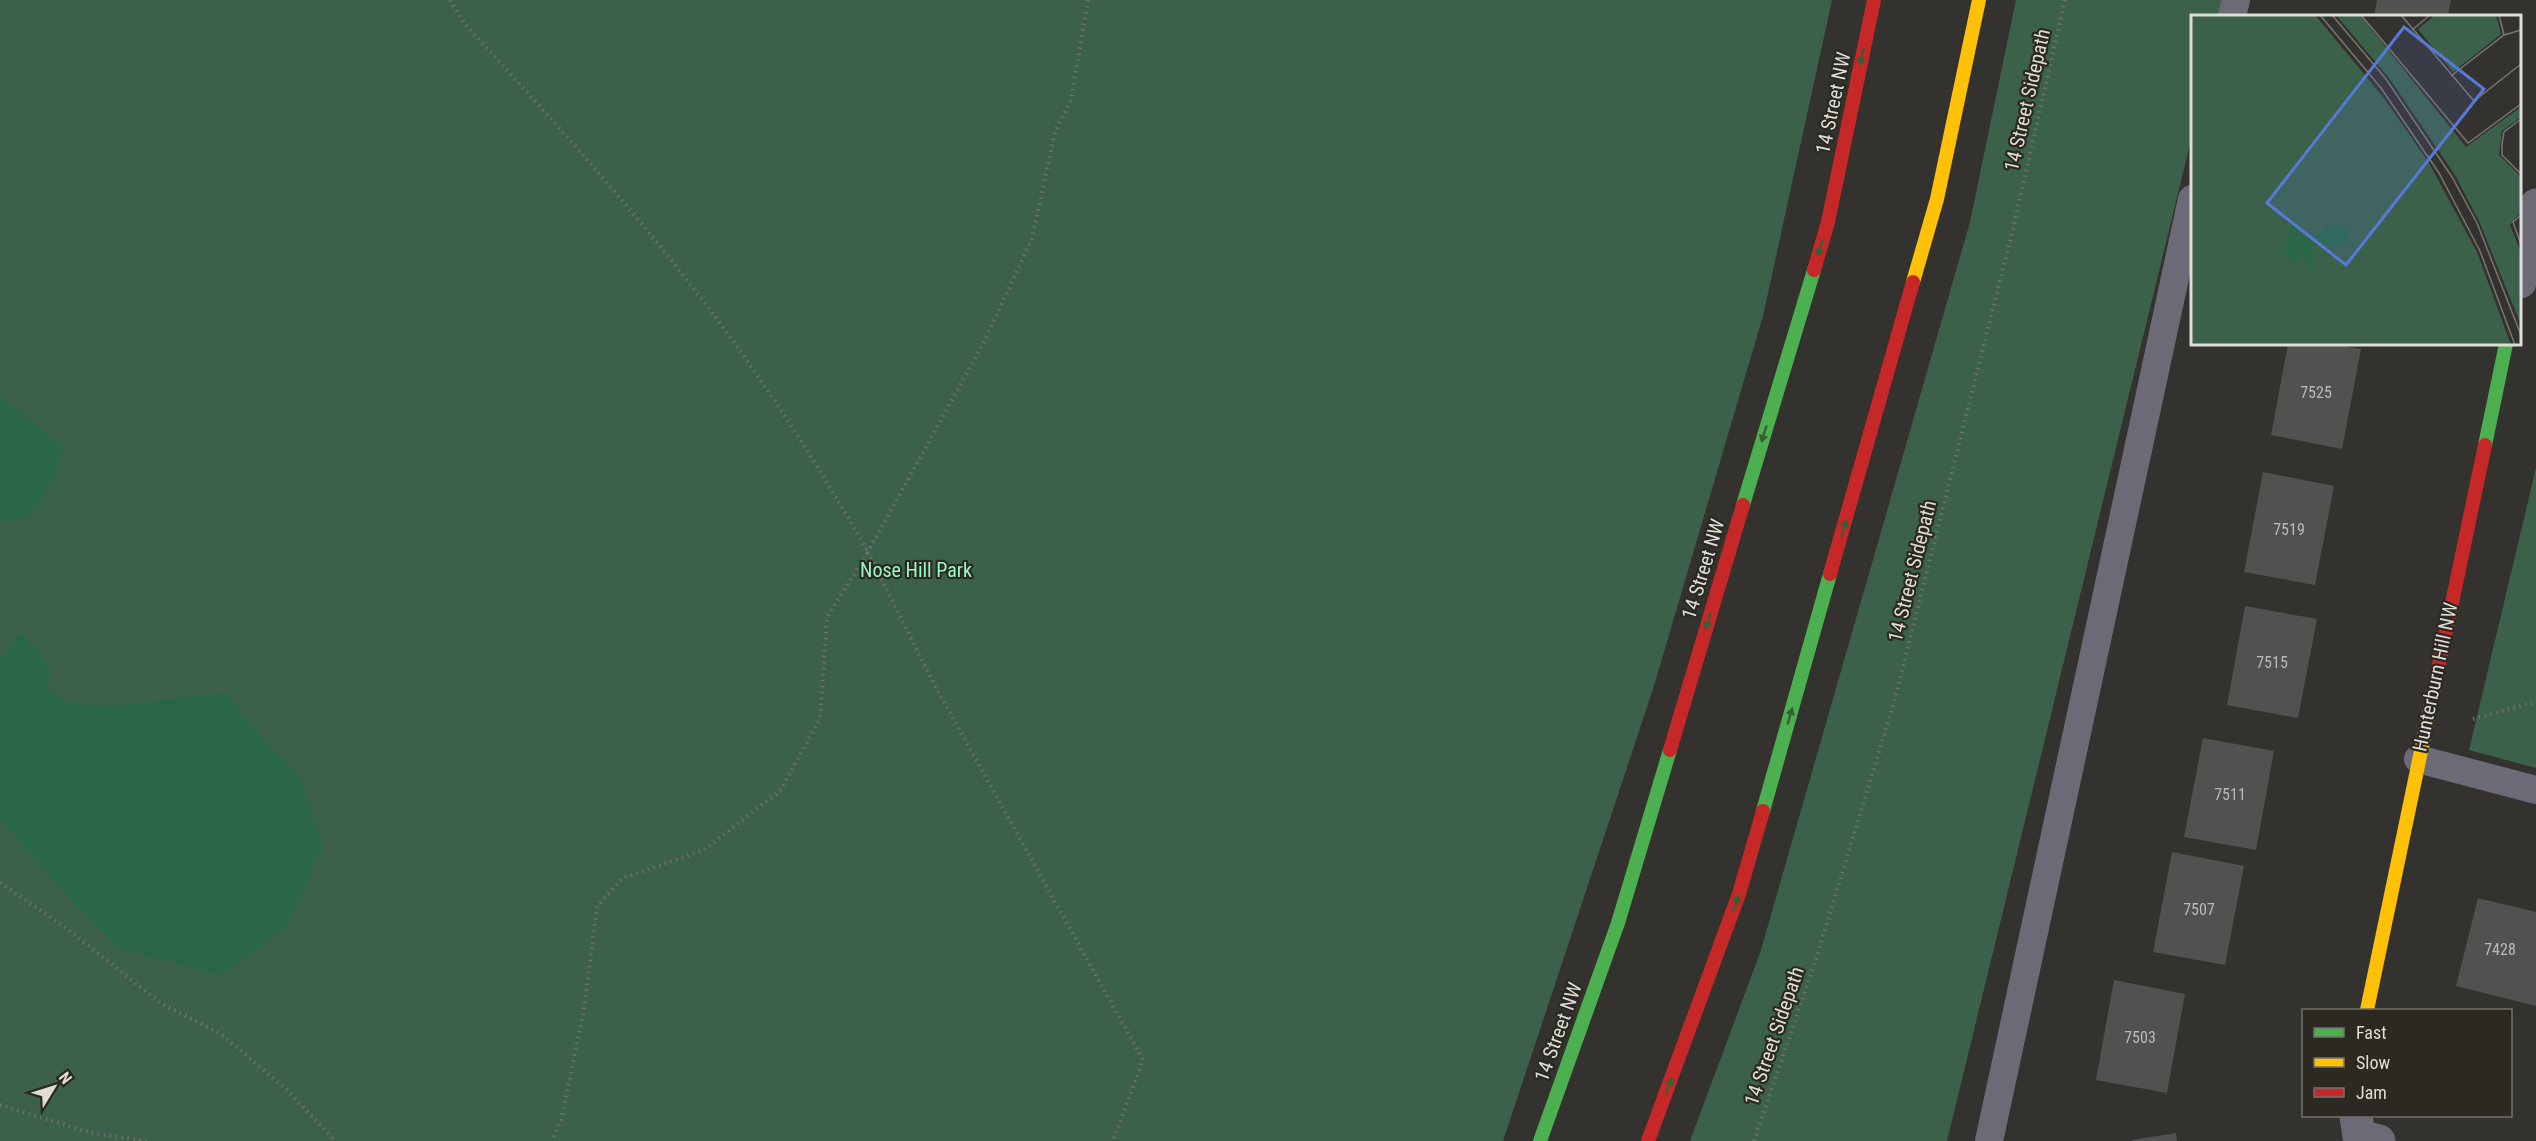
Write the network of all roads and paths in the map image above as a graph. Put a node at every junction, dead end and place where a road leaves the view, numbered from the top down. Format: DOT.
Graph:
graph roads {
  1 [pos="450,0"];
  2 [pos="1088,0"];
  3 [pos="1874,0"];
  4 [pos="1979,0"];
  5 [pos="2065,0"];
  6 [pos="2236,0"];
  7 [pos="2232,15"];
  8 [pos="2536,205"];
  9 [pos="2191,208"];
  10 [pos="2521,277"];
  11 [pos="2506,345"];
  12 [pos="868,552"];
  13 [pos="2536,702"];
  14 [pos="2420,746"];
  15 [pos="2536,790"];
  16 [pos="0,883"];
  17 [pos="2367,1009"];
  18 [pos="0,1105"];
  19 [pos="2356,1117"];
  20 [pos="150,1141"];
  21 [pos="335,1141"];
  22 [pos="552,1141"];
  23 [pos="1113,1141"];
  24 [pos="1540,1141"];
  25 [pos="1648,1141"];
  26 [pos="1754,1141"];
  27 [pos="1989,1141"];
  28 [pos="2379,1141"];
  1 -- 12 [label="path"];
  2 -- 12 [label="path"];
  3 -- 24 [label="main road, 14 Street NW, one-way"];
  25 -- 4 [label="main road, one-way"];
  5 -- 26 [label="path, 14 Street Sidepath"];
  6 -- 7 [label="lane"];
  8 -- 10 [label="street"];
  9 -- 27 [label="lane"];
  11 -- 14 [label="main road, Hunterburn Hill NW"];
  12 -- 22 [label="path"];
  12 -- 23 [label="path"];
  13 -- 14 [label="path"];
  14 -- 15 [label="lane"];
  14 -- 17 [label="main road, Hunterburn Hill NW"];
  16 -- 21 [label="path"];
  18 -- 20 [label="path"];
  19 -- 28 [label="street"];
}
